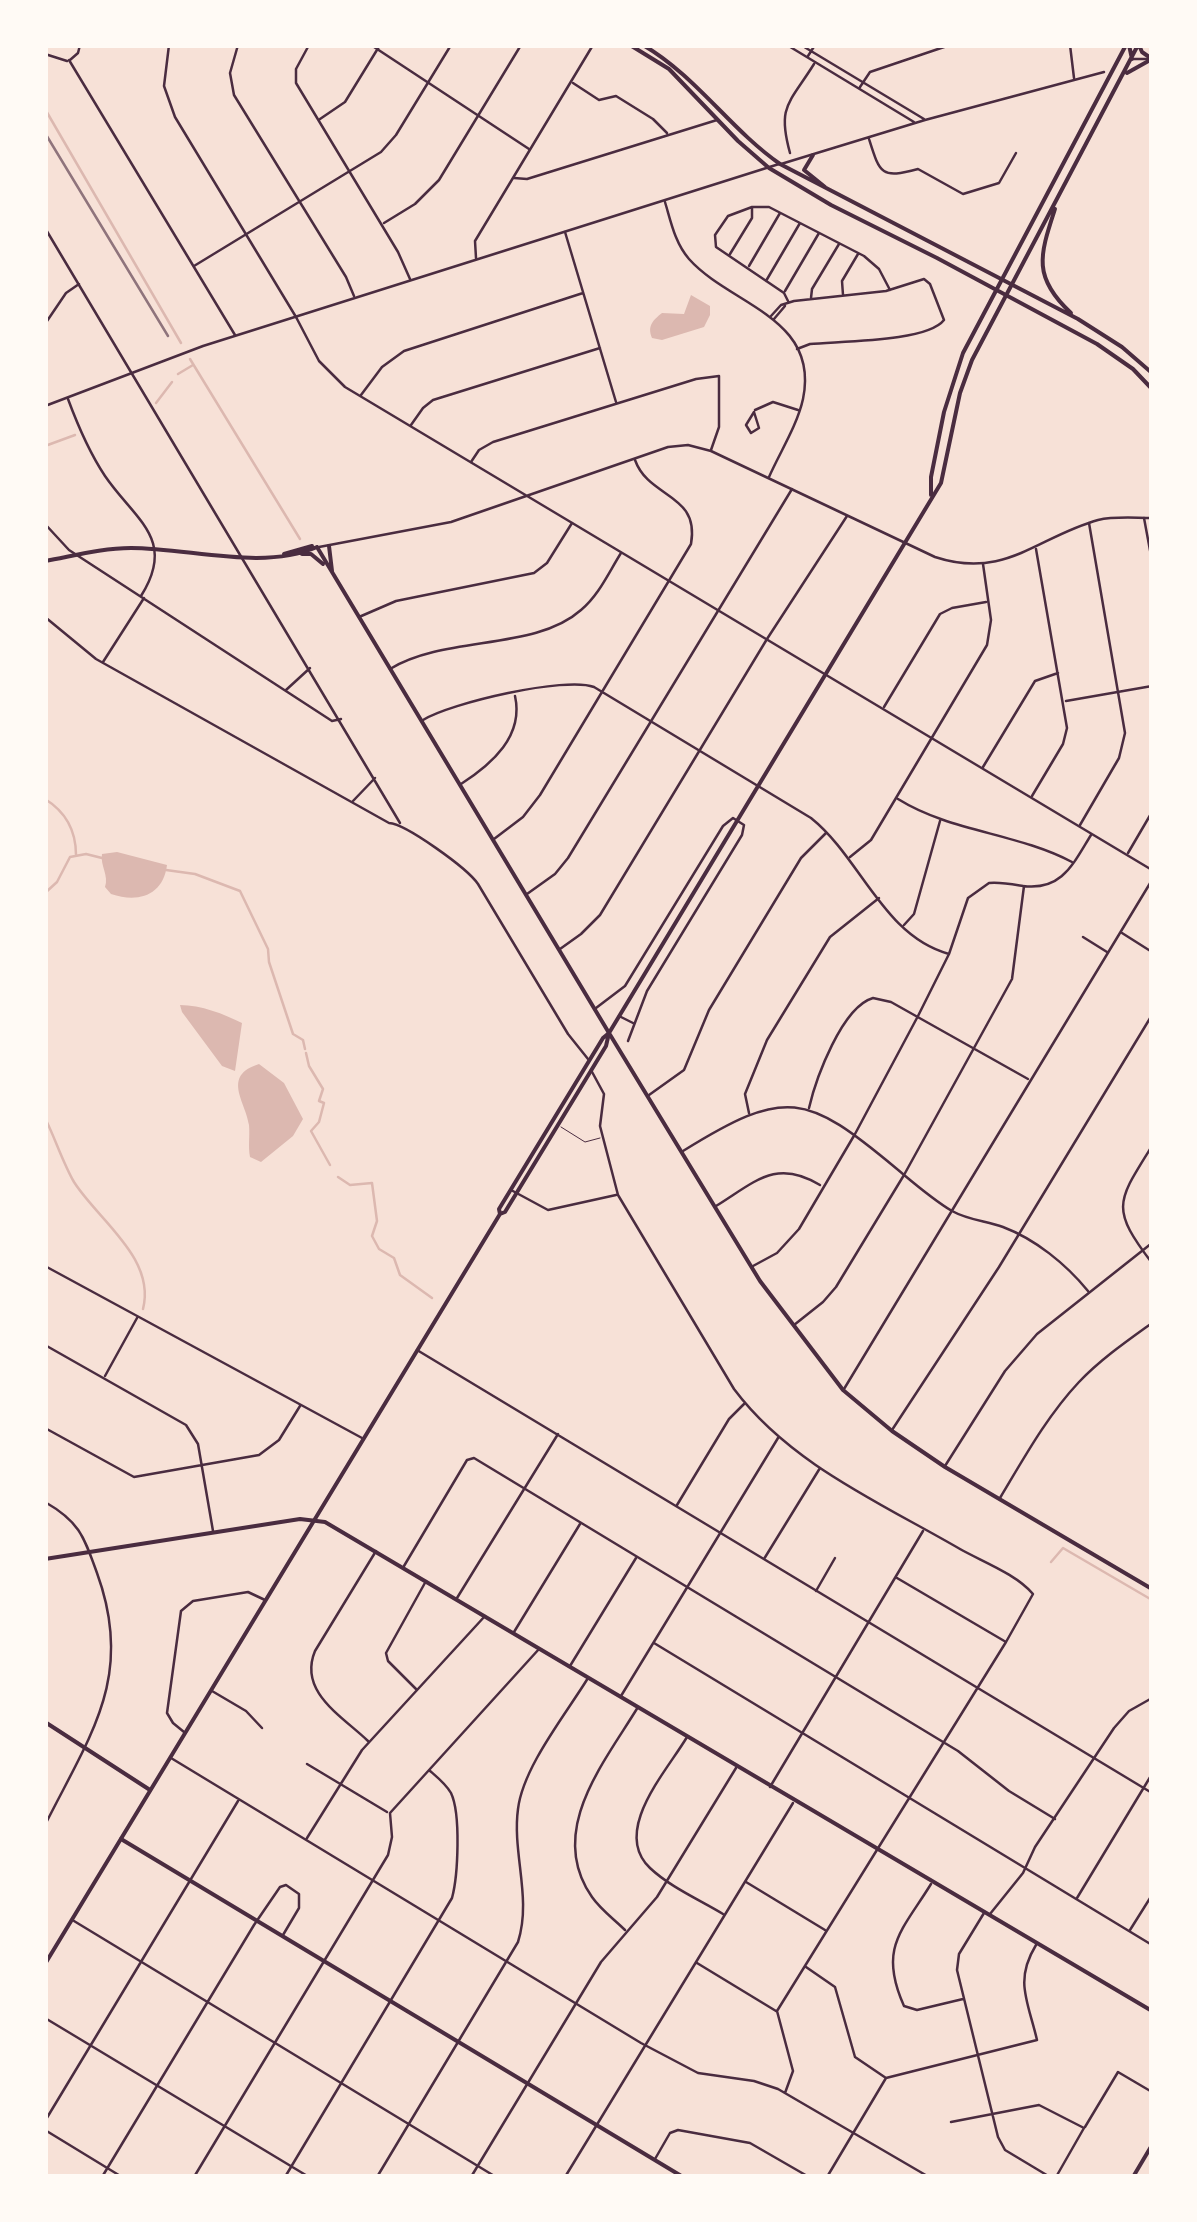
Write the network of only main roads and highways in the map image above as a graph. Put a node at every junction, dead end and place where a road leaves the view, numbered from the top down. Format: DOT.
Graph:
graph roads {
  1 [pos="630,45"];
  2 [pos="643,45"];
  3 [pos="1127,45"];
  4 [pos="1139,45"];
  5 [pos="1132,59"];
  6 [pos="1152,59"];
  7 [pos="1116,66"];
  8 [pos="1123,76"];
  9 [pos="813,155"];
  10 [pos="832,193"];
  11 [pos="1057,200"];
  12 [pos="1001,278"];
  13 [pos="1012,284"];
  14 [pos="996,288"];
  15 [pos="1006,294"];
  16 [pos="1078,320"];
  17 [pos="1152,372"];
  18 [pos="1152,389"];
  19 [pos="931,497"];
  20 [pos="329,546"];
  21 [pos="317,547"];
  22 [pos="284,554"];
  23 [pos="296,555"];
  24 [pos="45,561"];
  25 [pos="327,567"];
  26 [pos="332,576"];
  27 [pos="609,1033"];
  28 [pos="514,1192"];
  29 [pos="314,1520"];
  30 [pos="45,1560"];
  31 [pos="1152,1589"];
  32 [pos="45,1722"];
  33 [pos="150,1790"];
  34 [pos="120,1839"];
  35 [pos="46,1961"];
  36 [pos="1152,2010"];
  37 [pos="1152,2146"];
  38 [pos="672,2174"];
  39 [pos="683,2177"];
  40 [pos="1133,2177"];
  1 -- 14 [label="main road"];
  2 -- 10 [label="main road"];
  3 -- 5 [label="main road"];
  3 -- 7 [label="main road"];
  4 -- 5 [label="main road"];
  4 -- 6 [label="main road"];
  5 -- 7 [label="main road"];
  5 -- 8 [label="main road"];
  6 -- 8 [label="main road"];
  7 -- 12 [label="main road"];
  8 -- 11 [label="main road"];
  9 -- 10 [label="main road"];
  10 -- 12 [label="main road"];
  11 -- 13 [label="main road"];
  11 -- 16 [label="main road"];
  12 -- 13 [label="main road"];
  12 -- 14 [label="main road"];
  13 -- 15 [label="main road"];
  13 -- 16 [label="main road"];
  14 -- 15 [label="main road"];
  14 -- 19 [label="main road"];
  15 -- 18 [label="main road"];
  15 -- 19 [label="main road"];
  16 -- 17 [label="main road"];
  19 -- 27 [label="main road"];
  20 -- 26 [label="main road"];
  21 -- 22 [label="main road"];
  21 -- 23 [label="main road"];
  21 -- 25 [label="main road"];
  22 -- 23 [label="main road"];
  22 -- 24 [label="main road"];
  23 -- 25 [label="main road"];
  25 -- 26 [label="main road"];
  26 -- 27 [label="main road"];
  27 -- 28 [label="main road"];
  27 -- 28 [label="main road"];
  27 -- 31 [label="main road"];
  28 -- 29 [label="main road"];
  29 -- 30 [label="main road"];
  29 -- 33 [label="main road"];
  29 -- 36 [label="main road"];
  32 -- 33 [label="main road"];
  33 -- 34 [label="main road"];
  34 -- 35 [label="main road"];
  34 -- 38 [label="main road"];
  37 -- 40 [label="main road"];
  38 -- 39 [label="main road"];
}
